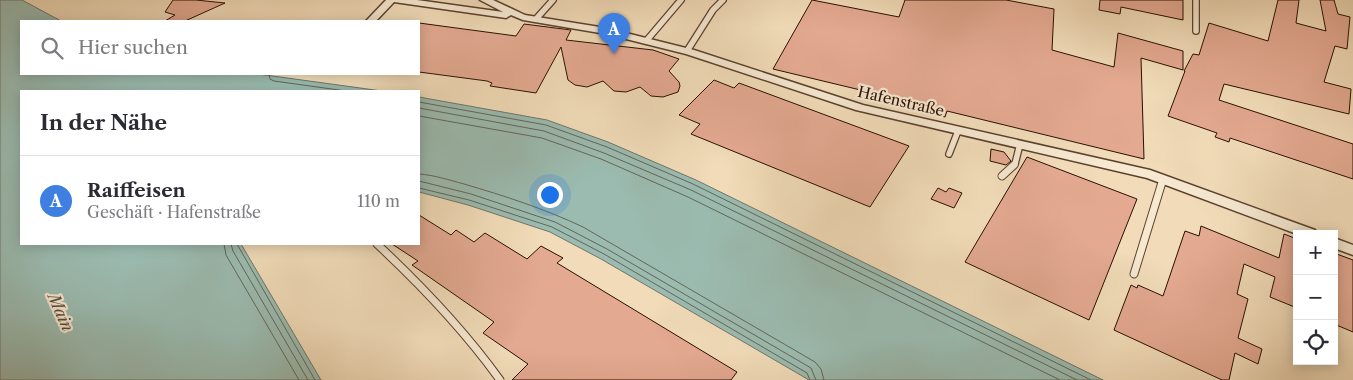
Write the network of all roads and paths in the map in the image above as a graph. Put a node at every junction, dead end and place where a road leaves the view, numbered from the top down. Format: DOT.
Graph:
graph roads {
  1 [pos="391,0"];
  2 [pos="397,0"];
  3 [pos="485,0"];
  4 [pos="553,0"];
  5 [pos="681,0"];
  6 [pos="723,0"];
  7 [pos="1196,0"];
  8 [pos="523,17"];
  9 [pos="536,19"];
  10 [pos="372,20"];
  11 [pos="1196,31"];
  12 [pos="646,40"];
  13 [pos="687,51"];
  14 [pos="958,131"];
  15 [pos="1020,144"];
  16 [pos="949,154"];
  17 [pos="1002,176"];
  18 [pos="1163,179"];
  19 [pos="1299,230"];
  20 [pos="1338,244"];
  21 [pos="378,245"];
  22 [pos="1353,250"];
  23 [pos="1134,274"];
  24 [pos="500,380"];
  1 -- 10 [label="street"];
  2 -- 8 [label="street"];
  3 -- 8 [label="street, Hafenstraße"];
  4 -- 9 [label="lane"];
  5 -- 12 [label="lane"];
  6 -- 13 [label="lane"];
  7 -- 11 [label="lane"];
  8 -- 9 [label="street, Hafenstraße"];
  9 -- 12 [label="street, Hafenstraße"];
  12 -- 13 [label="street, Hafenstraße"];
  13 -- 14 [label="street, Hafenstraße"];
  14 -- 15 [label="street, Hafenstraße"];
  14 -- 16 [label="lane"];
  15 -- 17 [label="lane"];
  15 -- 18 [label="street, Hafenstraße"];
  18 -- 19 [label="street, Hafenstraße"];
  18 -- 23 [label="lane"];
  20 -- 22 [label="street"];
  21 -- 24 [label="lane"];
}
